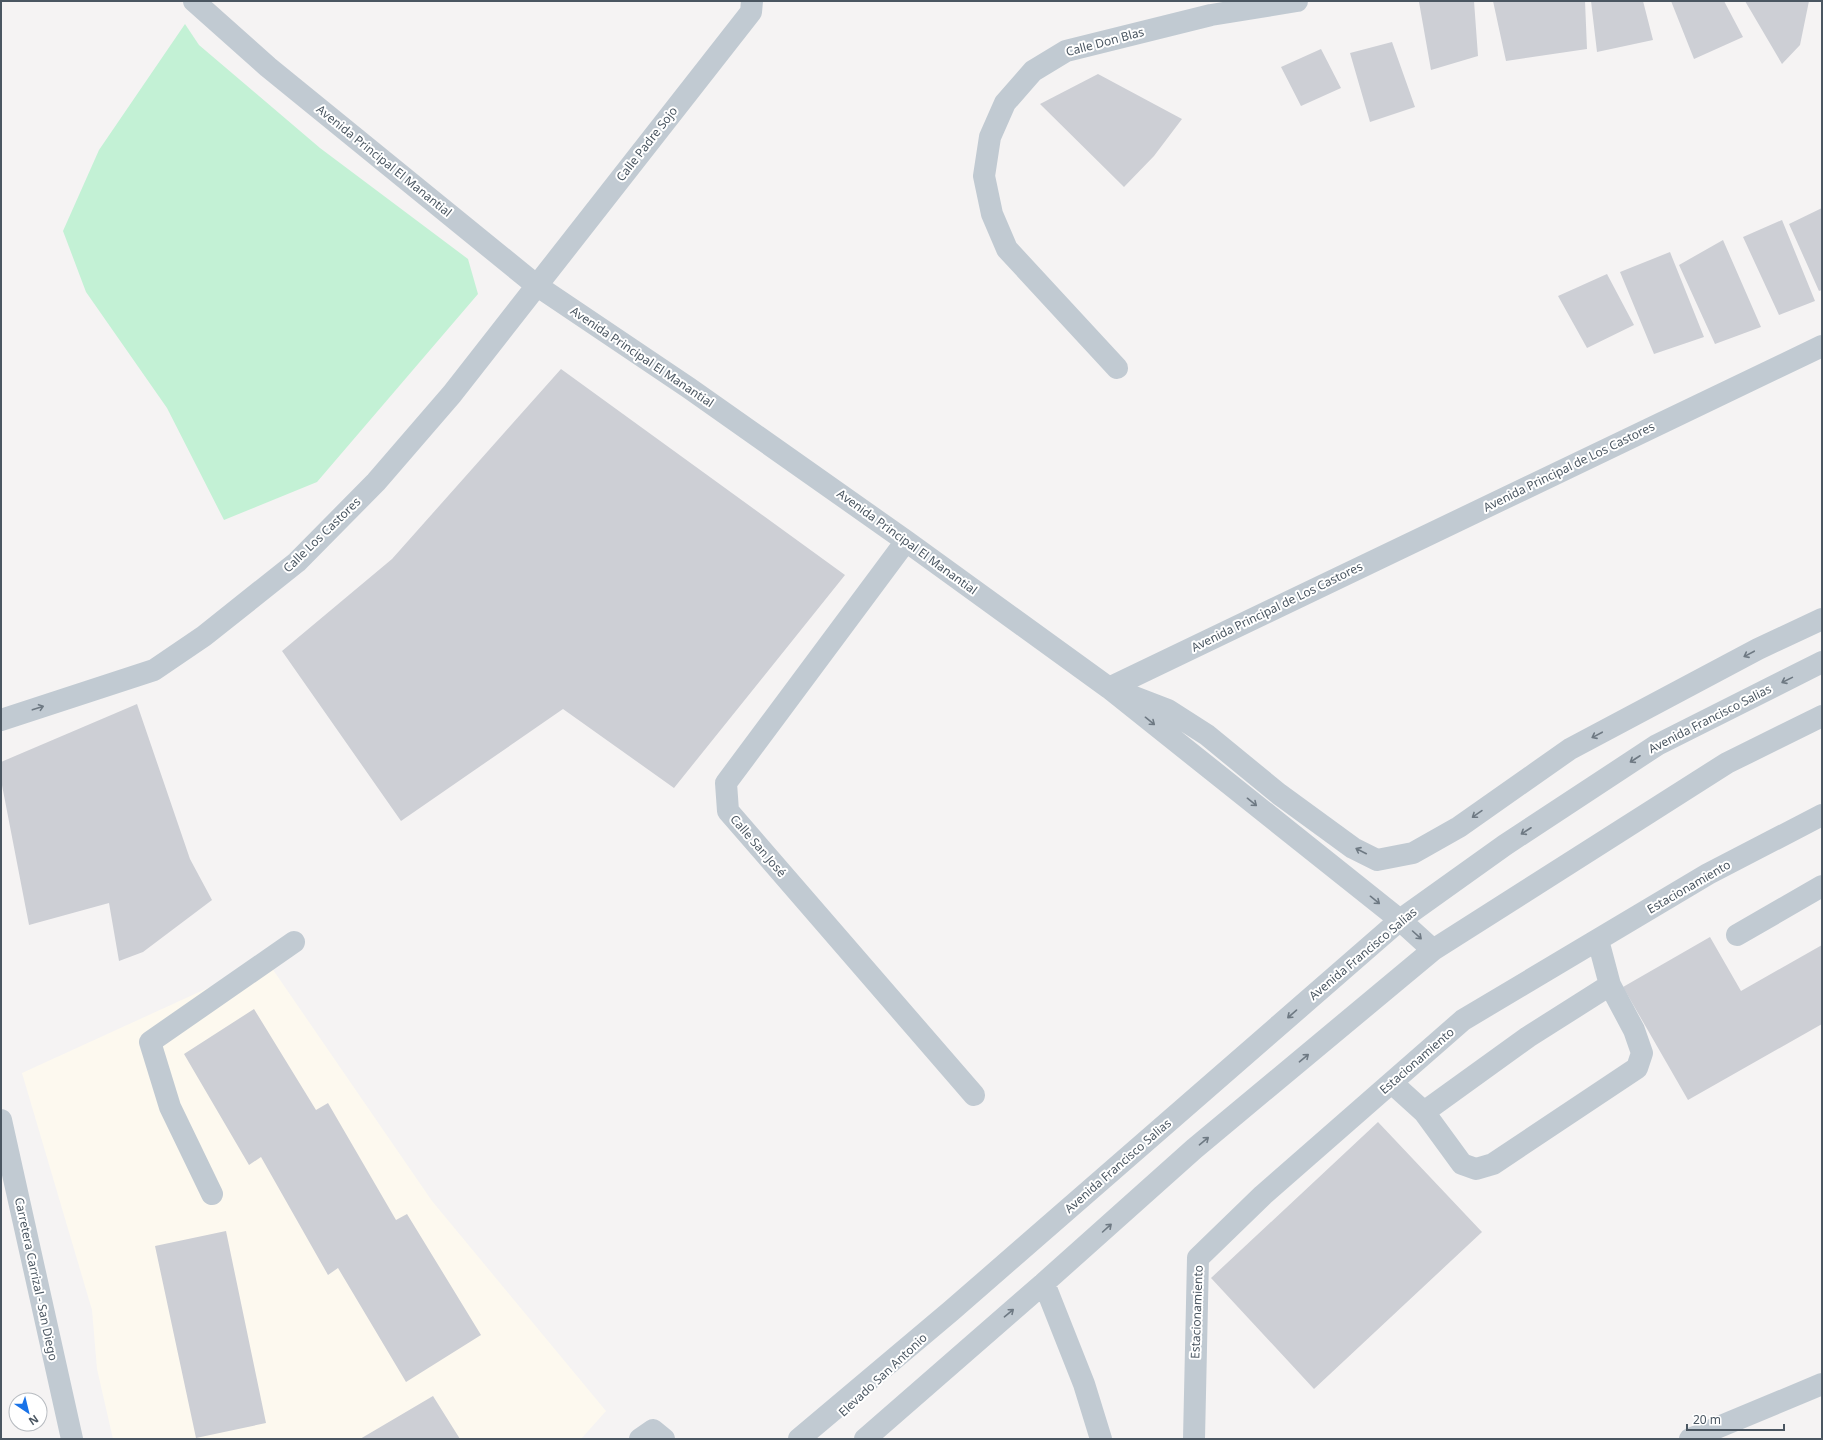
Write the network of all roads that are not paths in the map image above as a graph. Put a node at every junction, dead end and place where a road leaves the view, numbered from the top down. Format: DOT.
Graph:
graph roads {
  1 [pos="194,1"];
  2 [pos="752,1"];
  3 [pos="1297,1"];
  4 [pos="536,285"];
  5 [pos="1822,346"];
  6 [pos="1117,368"];
  7 [pos="906,541"];
  8 [pos="1822,619"];
  9 [pos="1822,662"];
  10 [pos="1109,688"];
  11 [pos="1822,716"];
  12 [pos="1,720"];
  13 [pos="1822,815"];
  14 [pos="1822,886"];
  15 [pos="1400,920"];
  16 [pos="1737,935"];
  17 [pos="1598,940"];
  18 [pos="294,942"];
  19 [pos="1433,950"];
  20 [pos="1610,985"];
  21 [pos="1392,1083"];
  22 [pos="974,1095"];
  23 [pos="1424,1112"];
  24 [pos="1,1120"];
  25 [pos="212,1194"];
  26 [pos="1044,1283"];
  27 [pos="951,1311"];
  28 [pos="979,1339"];
  29 [pos="1822,1384"];
  30 [pos="72,1439"];
  31 [pos="799,1439"];
  32 [pos="815,1439"];
  33 [pos="865,1439"];
  34 [pos="883,1439"];
  35 [pos="1101,1439"];
  36 [pos="1194,1439"];
  37 [pos="1690,1439"];
  1 -- 4 [label="street, Avenida Principal El Manantial"];
  2 -- 4 [label="street, Calle Padre Sojo"];
  3 -- 6 [label="street, Calle Don Blas"];
  4 -- 7 [label="street, Avenida Principal El Manantial"];
  12 -- 4 [label="street, Calle Los Castores, one-way"];
  5 -- 10 [label="street, Avenida Principal de Los Castores"];
  7 -- 10 [label="street, Avenida Principal El Manantial"];
  7 -- 22 [label="street, Calle San José"];
  8 -- 10 [label="street, one-way"];
  9 -- 15 [label="street, Avenida Francisco Salias, one-way"];
  10 -- 15 [label="street, one-way"];
  11 -- 19 [label="street"];
  13 -- 17 [label="street, Estacionamiento"];
  14 -- 16 [label="street"];
  15 -- 19 [label="street, one-way"];
  15 -- 27 [label="street, Avenida Francisco Salias, one-way"];
  17 -- 20 [label="street"];
  17 -- 21 [label="street, Estacionamiento"];
  18 -- 25 [label="street"];
  26 -- 19 [label="street, one-way"];
  20 -- 23 [label="street"];
  20 -- 23 [label="street"];
  21 -- 23 [label="street"];
  21 -- 36 [label="street, Estacionamiento"];
  24 -- 30 [label="street, Carretera Carrizal - San Diego"];
  28 -- 26 [label="street, one-way"];
  26 -- 35 [label="street"];
  27 -- 31 [label="street"];
  27 -- 32 [label="street, Elevado San Antonio"];
  28 -- 33 [label="street"];
  28 -- 34 [label="street"];
  29 -- 37 [label="street"];
}
